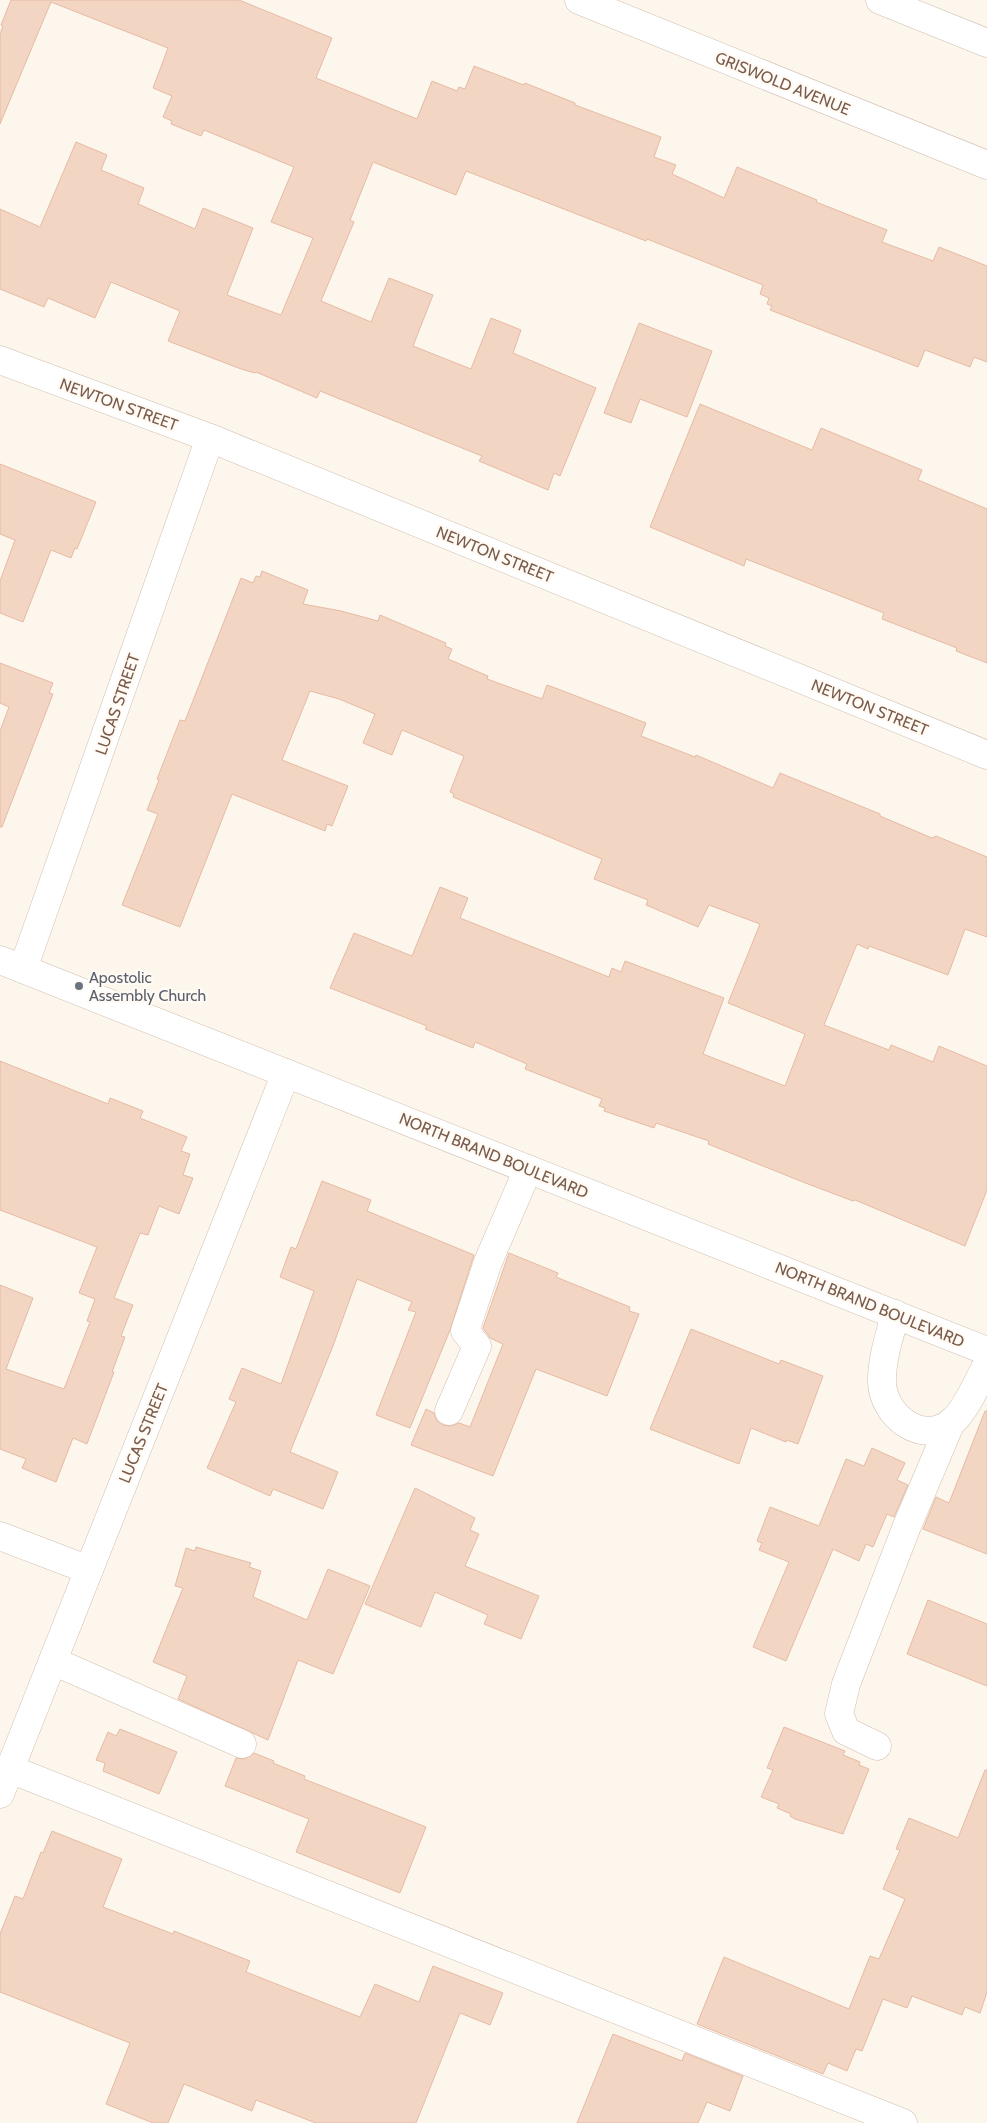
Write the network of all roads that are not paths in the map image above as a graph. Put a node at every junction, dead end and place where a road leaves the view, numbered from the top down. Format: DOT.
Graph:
graph roads {
  1 [pos="579,0"];
  2 [pos="880,0"];
  3 [pos="987,43"];
  4 [pos="987,165"];
  5 [pos="0,360"];
  6 [pos="210,438"];
  7 [pos="987,755"];
  8 [pos="11,964"];
  9 [pos="286,1073"];
  10 [pos="528,1169"];
  11 [pos="895,1314"];
  12 [pos="987,1351"];
  13 [pos="987,1364"];
  14 [pos="449,1411"];
  15 [pos="951,1422"];
  16 [pos="0,1536"];
  17 [pos="89,1570"];
  18 [pos="53,1662"];
  19 [pos="242,1744"];
  20 [pos="877,1746"];
  21 [pos="10,1769"];
  22 [pos="0,1794"];
  23 [pos="903,2123"];
  1 -- 4 [label="street, GRISWOLD AVENUE"];
  2 -- 3 [label="street"];
  5 -- 6 [label="street, NEWTON STREET"];
  6 -- 7 [label="street, NEWTON STREET"];
  6 -- 8 [label="street, LUCAS STREET"];
  8 -- 9 [label="street, NORTH BRAND BOULEVARD"];
  9 -- 10 [label="street, NORTH BRAND BOULEVARD"];
  9 -- 17 [label="street, LUCAS STREET"];
  10 -- 11 [label="street, NORTH BRAND BOULEVARD"];
  10 -- 14 [label="street"];
  11 -- 12 [label="street, NORTH BRAND BOULEVARD"];
  11 -- 15 [label="street"];
  13 -- 15 [label="street"];
  15 -- 20 [label="street"];
  16 -- 17 [label="street"];
  17 -- 18 [label="street, LUCAS STREET"];
  18 -- 19 [label="street"];
  18 -- 21 [label="street, LUCAS STREET"];
  21 -- 22 [label="street, LUCAS STREET"];
  21 -- 23 [label="street"];
}
